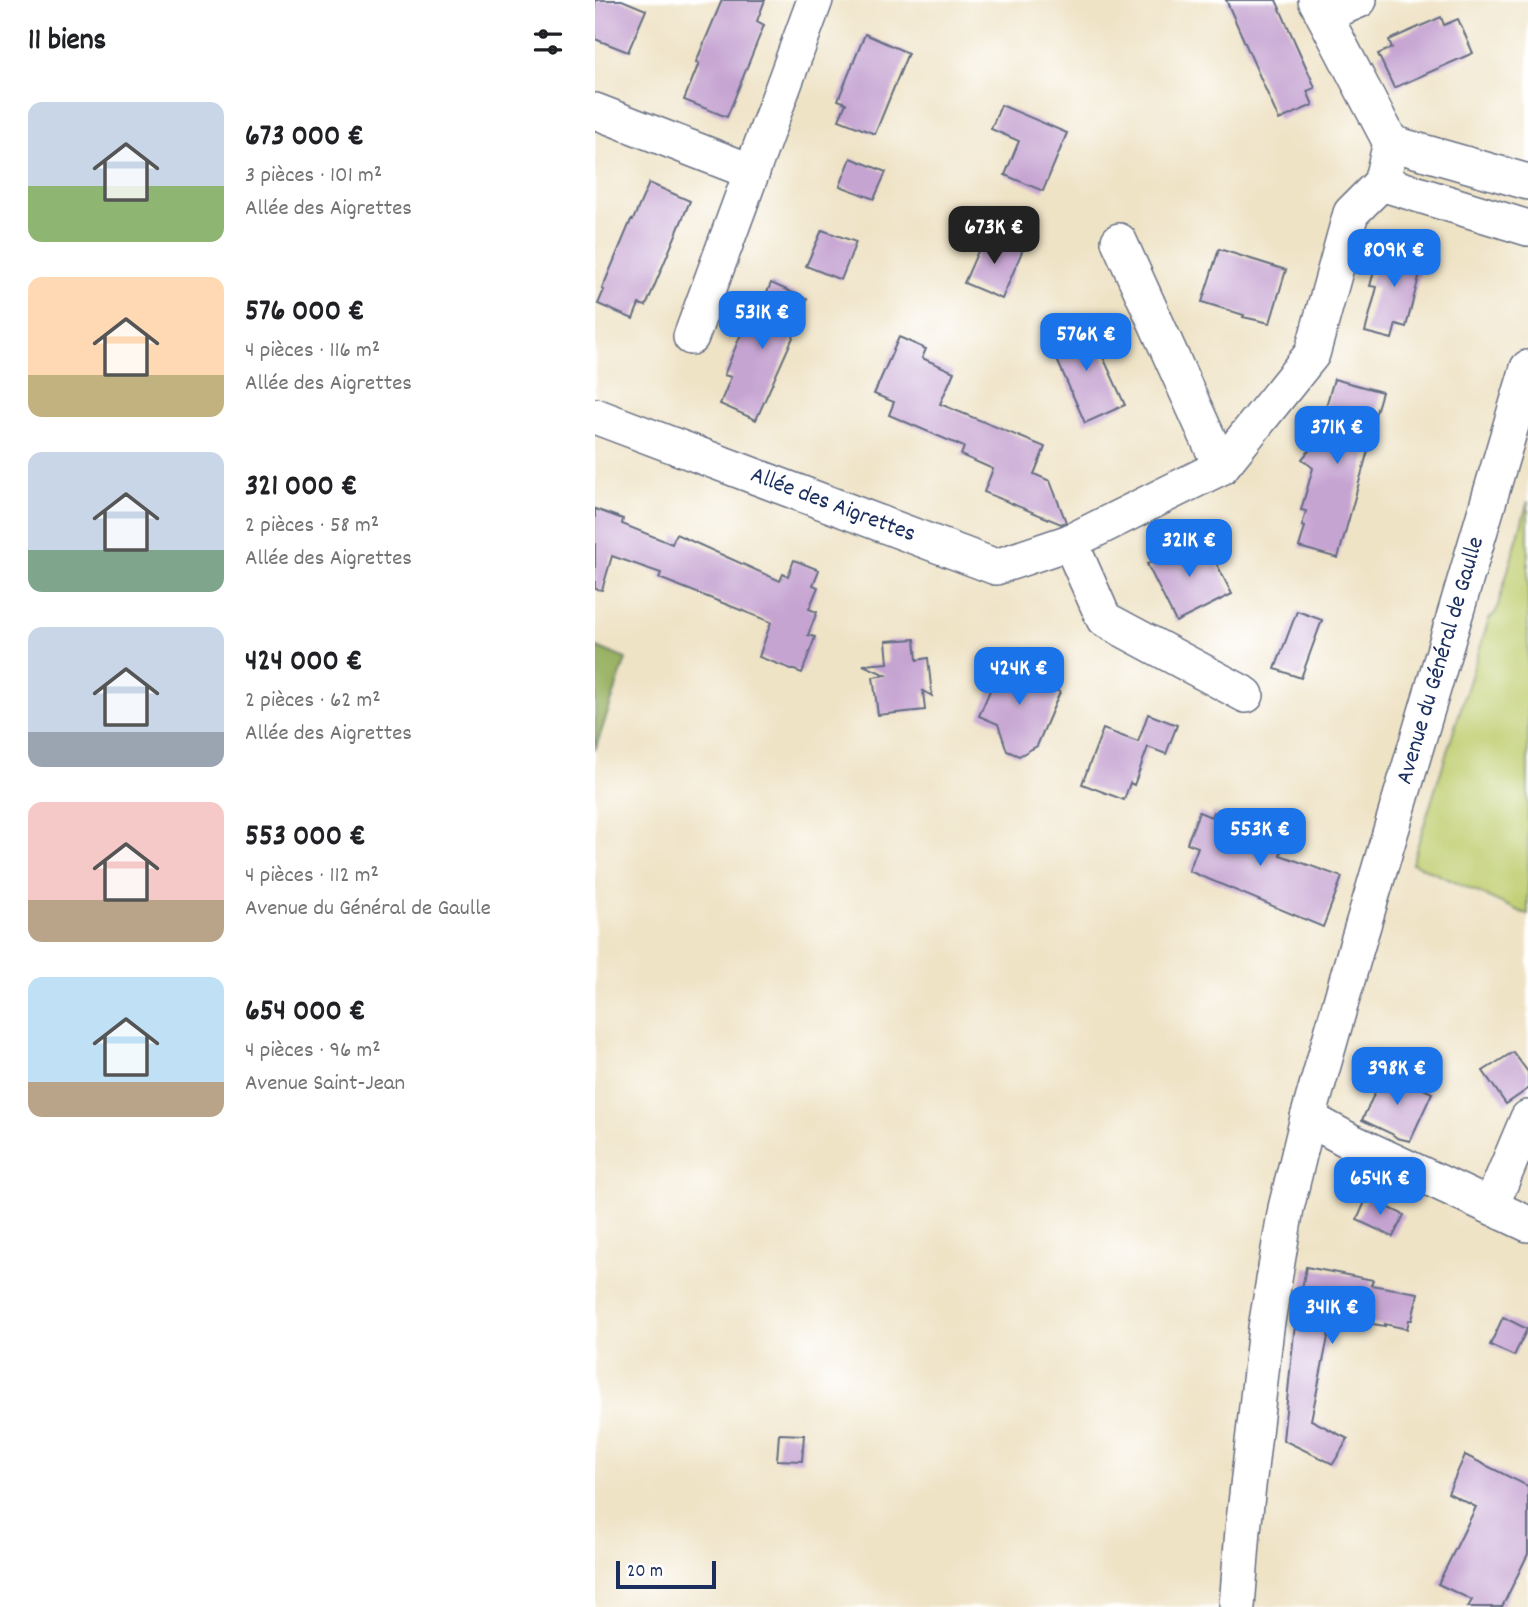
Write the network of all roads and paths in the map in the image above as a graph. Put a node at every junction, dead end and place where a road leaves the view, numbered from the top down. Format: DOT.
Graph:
graph roads {
  1 [pos="815,0"];
  2 [pos="1359,0"];
  3 [pos="1320,8"];
  4 [pos="595,111"];
  5 [pos="1391,143"];
  6 [pos="752,172"];
  7 [pos="1528,182"];
  8 [pos="1381,183"];
  9 [pos="1528,228"];
  10 [pos="1119,241"];
  11 [pos="691,337"];
  12 [pos="1528,368"];
  13 [pos="595,416"];
  14 [pos="1221,467"];
  15 [pos="1070,542"];
  16 [pos="1246,695"];
  17 [pos="1307,1118"];
  18 [pos="1528,1118"];
  19 [pos="1490,1206"];
  20 [pos="1528,1224"];
  21 [pos="1237,1607"];
  1 -- 6 [label="street"];
  2 -- 3 [label="street"];
  3 -- 5 [label="street"];
  4 -- 6 [label="street"];
  5 -- 7 [label="street"];
  5 -- 8 [label="street"];
  6 -- 11 [label="street"];
  8 -- 9 [label="street"];
  8 -- 14 [label="street, Allée des Aigrettes"];
  10 -- 14 [label="street"];
  12 -- 17 [label="street, Avenue du Général de Gaulle"];
  13 -- 15 [label="street, Allée des Aigrettes"];
  14 -- 15 [label="street, Allée des Aigrettes"];
  15 -- 16 [label="street"];
  17 -- 19 [label="street"];
  17 -- 21 [label="street, Avenue du Général de Gaulle"];
  18 -- 19 [label="street"];
  19 -- 20 [label="street"];
}
